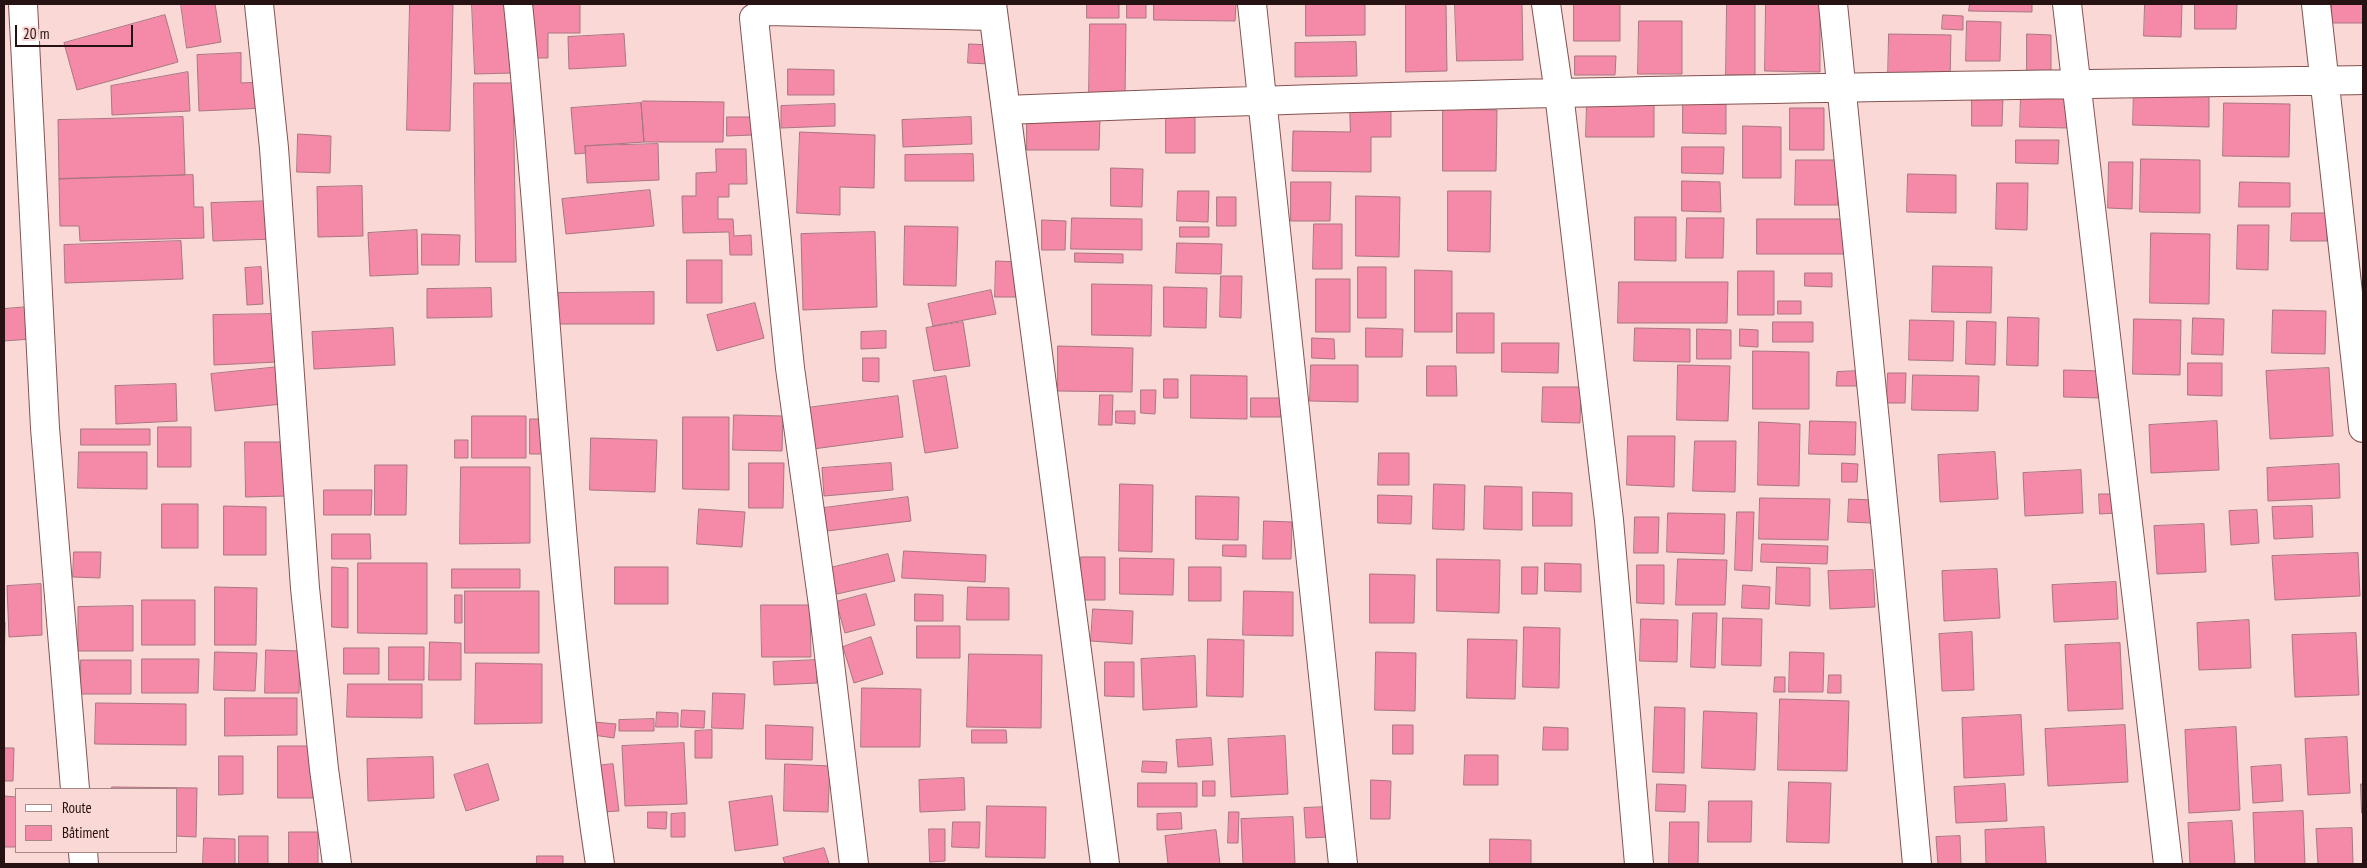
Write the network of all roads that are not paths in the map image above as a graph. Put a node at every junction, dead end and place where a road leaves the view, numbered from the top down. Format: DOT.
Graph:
graph roads {
  1 [pos="23,4"];
  2 [pos="259,4"];
  3 [pos="518,4"];
  4 [pos="1252,4"];
  5 [pos="1546,4"];
  6 [pos="1833,4"];
  7 [pos="2067,4"];
  8 [pos="2316,4"];
  9 [pos="992,10"];
  10 [pos="2363,80"];
  11 [pos="2323,81"];
  12 [pos="2076,83"];
  13 [pos="1842,88"];
  14 [pos="1559,93"];
  15 [pos="1261,99"];
  16 [pos="1006,110"];
  17 [pos="2363,428"];
  18 [pos="75,788"];
  19 [pos="337,864"];
  20 [pos="600,864"];
  21 [pos="854,864"];
  22 [pos="1105,864"];
  23 [pos="1343,864"];
  24 [pos="1639,864"];
  25 [pos="1917,864"];
  26 [pos="2168,864"];
  1 -- 18 [label="street"];
  2 -- 19 [label="street"];
  3 -- 20 [label="street"];
  4 -- 15 [label="street"];
  5 -- 14 [label="street"];
  6 -- 13 [label="street"];
  7 -- 12 [label="street"];
  8 -- 11 [label="street"];
  9 -- 16 [label="street"];
  9 -- 21 [label="street"];
  10 -- 11 [label="street"];
  11 -- 12 [label="street"];
  11 -- 17 [label="street"];
  12 -- 13 [label="street"];
  12 -- 26 [label="street"];
  13 -- 14 [label="street"];
  13 -- 25 [label="street"];
  14 -- 15 [label="street"];
  14 -- 24 [label="street"];
  15 -- 16 [label="street"];
  15 -- 23 [label="street"];
  16 -- 22 [label="street"];
}
